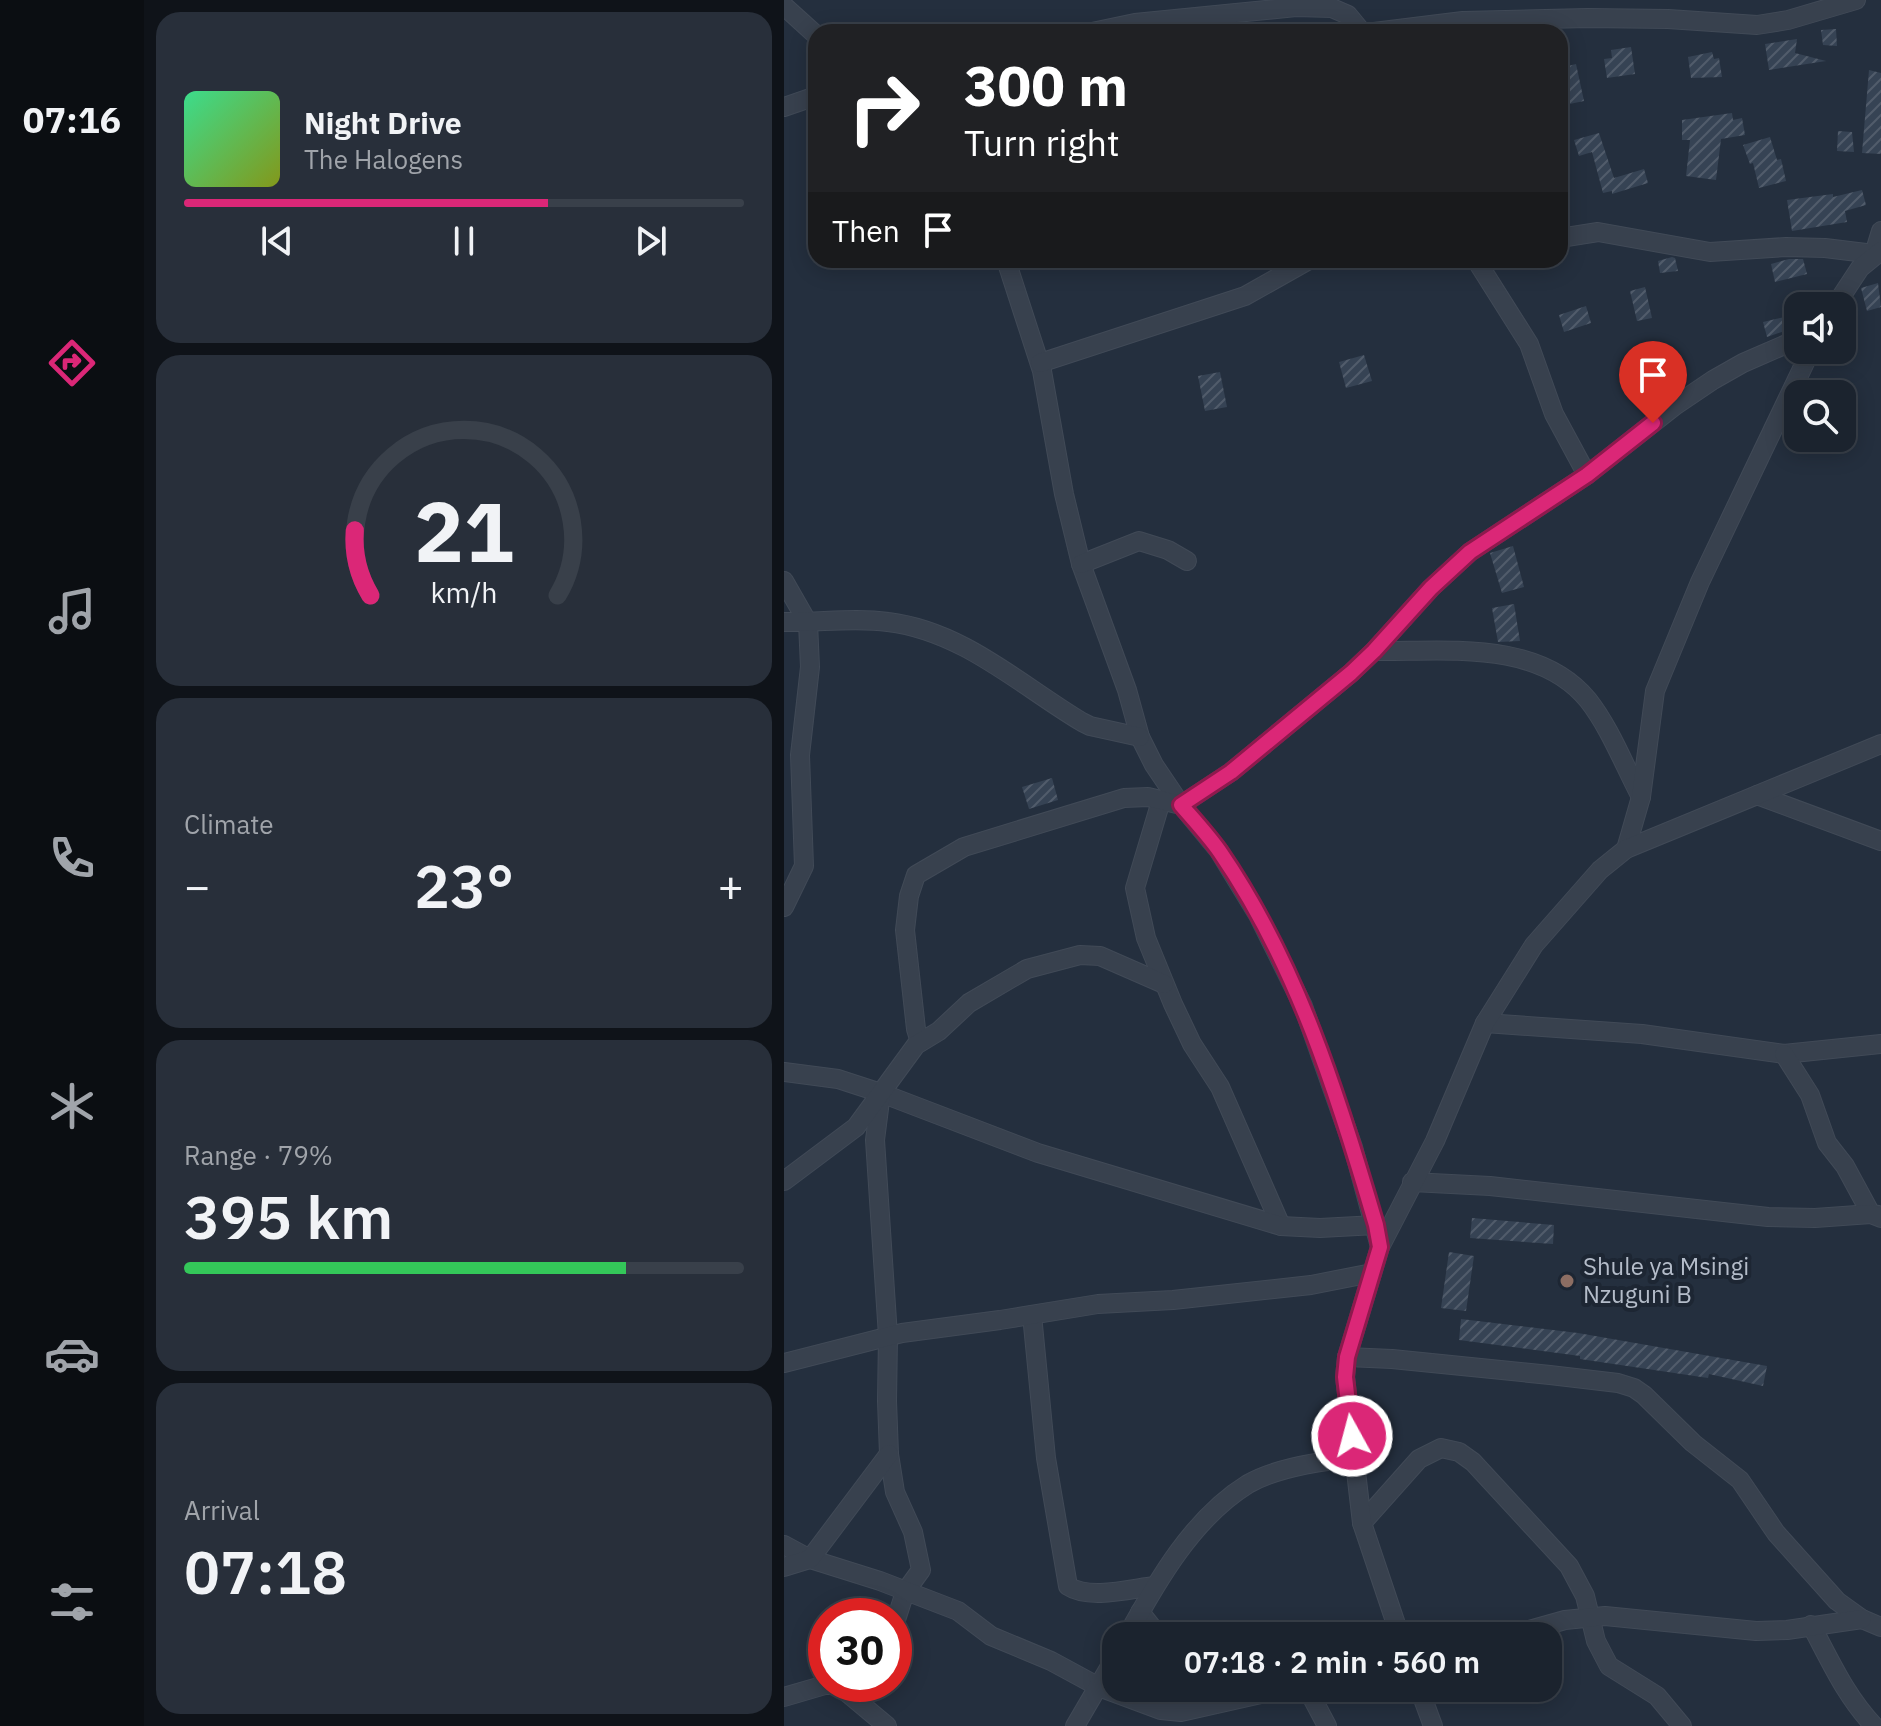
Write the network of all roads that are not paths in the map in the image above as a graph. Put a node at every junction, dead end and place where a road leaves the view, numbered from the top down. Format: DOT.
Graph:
graph roads {
  1 [pos="1856,0"];
  2 [pos="784,6"];
  3 [pos="1158,24"];
  4 [pos="1355,24"];
  5 [pos="1439,24"];
  6 [pos="808,28"];
  7 [pos="808,99"];
  8 [pos="784,107"];
  9 [pos="1881,231"];
  10 [pos="1568,237"];
  11 [pos="1878,252"];
  12 [pos="1009,268"];
  13 [pos="1295,268"];
  14 [pos="1481,268"];
  15 [pos="1844,292"];
  16 [pos="1784,345"];
  17 [pos="1040,363"];
  18 [pos="1804,364"];
  19 [pos="1587,475"];
  20 [pos="1187,561"];
  21 [pos="1081,564"];
  22 [pos="784,581"];
  23 [pos="784,622"];
  24 [pos="808,623"];
  25 [pos="1374,651"];
  26 [pos="1140,737"];
  27 [pos="1878,742"];
  28 [pos="1757,795"];
  29 [pos="1641,797"];
  30 [pos="1161,801"];
  31 [pos="1181,805"];
  32 [pos="1881,841"];
  33 [pos="1626,849"];
  34 [pos="784,907"];
  35 [pos="1164,984"];
  36 [pos="1485,1023"];
  37 [pos="920,1042"];
  38 [pos="1881,1044"];
  39 [pos="1784,1054"];
  40 [pos="784,1072"];
  41 [pos="881,1093"];
  42 [pos="784,1181"];
  43 [pos="1412,1182"];
  44 [pos="1878,1216"];
  45 [pos="1376,1225"];
  46 [pos="1281,1226"];
  47 [pos="1380,1247"];
  48 [pos="1372,1273"];
  49 [pos="1032,1315"];
  50 [pos="888,1336"];
  51 [pos="1347,1357"];
  52 [pos="784,1363"];
  53 [pos="889,1454"];
  54 [pos="1355,1458"];
  55 [pos="1362,1523"];
  56 [pos="784,1545"];
  57 [pos="810,1559"];
  58 [pos="784,1567"];
  59 [pos="1154,1586"];
  60 [pos="905,1592"];
  61 [pos="903,1598"];
  62 [pos="1140,1612"];
  63 [pos="1590,1617"];
  64 [pos="1862,1619"];
  65 [pos="1135,1622"];
  66 [pos="1148,1622"];
  67 [pos="1395,1622"];
  68 [pos="1558,1622"];
  69 [pos="1811,1625"];
  70 [pos="1881,1627"];
  71 [pos="1102,1682"];
  72 [pos="1099,1687"];
  73 [pos="1102,1688"];
  74 [pos="808,1690"];
  75 [pos="784,1697"];
  76 [pos="859,1702"];
  77 [pos="1143,1702"];
  78 [pos="1201,1702"];
  79 [pos="1314,1702"];
  80 [pos="1424,1702"];
  81 [pos="887,1726"];
  82 [pos="1075,1726"];
  83 [pos="1327,1726"];
  84 [pos="1433,1726"];
  85 [pos="1682,1726"];
  86 [pos="1874,1726"];
  1 -- 5 [label="street"];
  2 -- 6 [label="street"];
  3 -- 4 [label="street"];
  7 -- 8 [label="street"];
  9 -- 11 [label="street"];
  10 -- 11 [label="street"];
  11 -- 15 [label="street"];
  12 -- 17 [label="street"];
  13 -- 17 [label="street"];
  14 -- 19 [label="street"];
  16 -- 19 [label="street"];
  17 -- 21 [label="street"];
  18 -- 29 [label="street"];
  19 -- 25 [label="street"];
  20 -- 21 [label="street"];
  21 -- 26 [label="street"];
  22 -- 24 [label="street"];
  23 -- 24 [label="street"];
  24 -- 26 [label="street"];
  24 -- 34 [label="street"];
  25 -- 29 [label="street"];
  25 -- 31 [label="street"];
  26 -- 31 [label="street"];
  27 -- 28 [label="street"];
  28 -- 32 [label="street"];
  28 -- 33 [label="street"];
  29 -- 33 [label="street"];
  30 -- 31 [label="street"];
  30 -- 35 [label="street"];
  30 -- 37 [label="street"];
  31 -- 45 [label="street"];
  33 -- 36 [label="street"];
  35 -- 37 [label="street"];
  35 -- 46 [label="street"];
  36 -- 39 [label="street"];
  36 -- 43 [label="street"];
  37 -- 41 [label="street"];
  38 -- 39 [label="street"];
  39 -- 44 [label="street"];
  40 -- 41 [label="street"];
  41 -- 42 [label="street"];
  41 -- 46 [label="street"];
  41 -- 50 [label="street"];
  43 -- 44 [label="street"];
  43 -- 47 [label="street"];
  45 -- 46 [label="street"];
  45 -- 47 [label="street"];
  47 -- 48 [label="street"];
  48 -- 49 [label="street"];
  48 -- 51 [label="street"];
  49 -- 50 [label="street"];
  49 -- 59 [label="street"];
  50 -- 52 [label="street"];
  50 -- 53 [label="street"];
  51 -- 54 [label="street"];
  51 -- 64 [label="street"];
  53 -- 57 [label="street"];
  53 -- 60 [label="street"];
  54 -- 55 [label="street"];
  54 -- 59 [label="street"];
  55 -- 63 [label="street"];
  55 -- 67 [label="street"];
  56 -- 57 [label="street"];
  57 -- 58 [label="street"];
  57 -- 60 [label="street"];
  59 -- 62 [label="street"];
  60 -- 61 [label="street"];
  60 -- 72 [label="street"];
  62 -- 65 [label="street"];
  62 -- 66 [label="street"];
  63 -- 68 [label="street"];
  63 -- 69 [label="street"];
  63 -- 85 [label="street"];
  64 -- 69 [label="street"];
  64 -- 70 [label="street"];
  69 -- 86 [label="street"];
  71 -- 72 [label="street"];
  72 -- 73 [label="street"];
  72 -- 82 [label="street"];
  74 -- 75 [label="street"];
  76 -- 81 [label="street"];
  77 -- 78 [label="street"];
  79 -- 83 [label="street"];
  80 -- 84 [label="street"];
}
